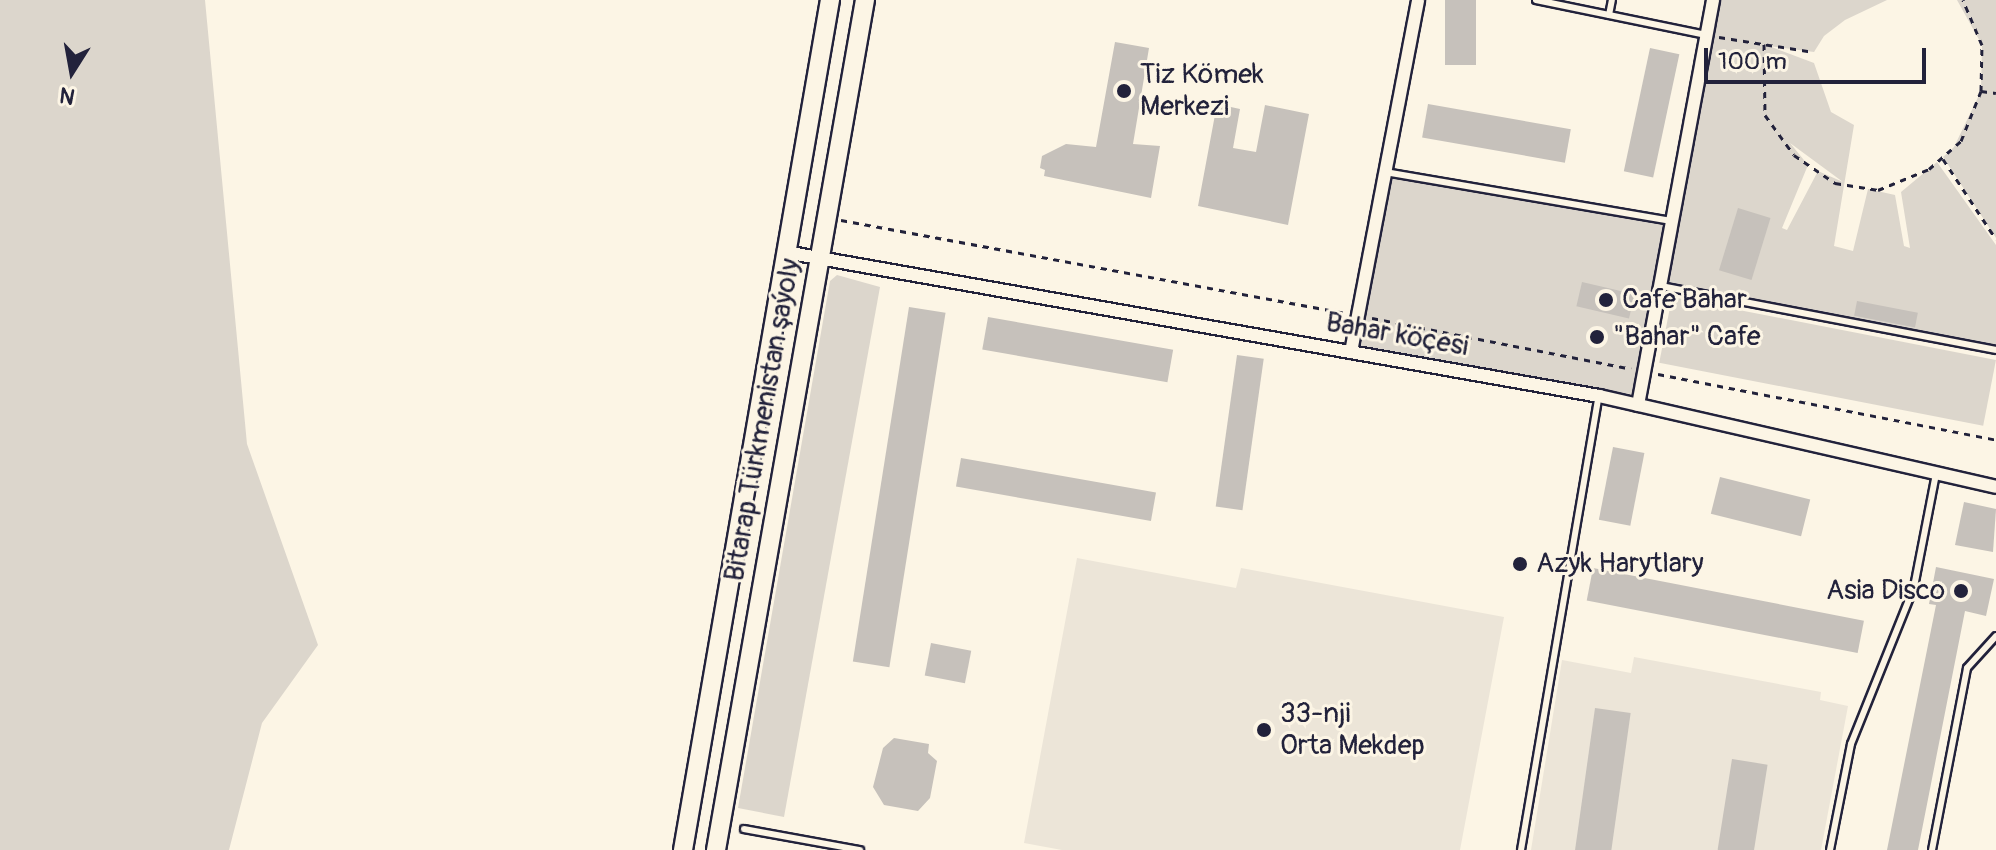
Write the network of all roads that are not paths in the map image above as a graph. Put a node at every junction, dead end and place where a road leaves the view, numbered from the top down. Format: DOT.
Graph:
graph roads {
  1 [pos="830,0"];
  2 [pos="865,0"];
  3 [pos="1418,0"];
  4 [pos="1536,0"];
  5 [pos="1612,0"];
  6 [pos="1713,0"];
  7 [pos="1609,15"];
  8 [pos="1707,35"];
  9 [pos="1385,172"];
  10 [pos="1673,221"];
  11 [pos="785,252"];
  12 [pos="819,259"];
  13 [pos="1661,286"];
  14 [pos="1996,350"];
  15 [pos="1351,352"];
  16 [pos="1599,396"];
  17 [pos="1638,405"];
  18 [pos="1937,472"];
  19 [pos="1996,487"];
  20 [pos="1996,636"];
  21 [pos="744,829"];
  22 [pos="683,850"];
  23 [pos="716,850"];
  24 [pos="860,850"];
  25 [pos="1521,850"];
  26 [pos="1830,850"];
  27 [pos="1932,850"];
  1 -- 11 [label="main road, Bitarap Türkmenistan şaýoly"];
  2 -- 12 [label="main road, Bitarap Türkmenistan şaýoly"];
  3 -- 9 [label="street"];
  4 -- 7 [label="lane"];
  5 -- 7 [label="lane"];
  6 -- 8 [label="street"];
  7 -- 8 [label="lane"];
  8 -- 10 [label="street"];
  9 -- 10 [label="lane"];
  9 -- 15 [label="street"];
  10 -- 13 [label="street"];
  11 -- 12 [label="street, Bahar köçesi"];
  11 -- 22 [label="main road, Bitarap Türkmenistan şaýoly"];
  12 -- 15 [label="street, Bahar köçesi"];
  12 -- 23 [label="main road, Bitarap Türkmenistan şaýoly"];
  13 -- 14 [label="lane"];
  13 -- 17 [label="street"];
  15 -- 16 [label="street, Bahar köçesi"];
  16 -- 17 [label="street, Bahar köçesi"];
  16 -- 25 [label="lane"];
  17 -- 18 [label="street, Bahar köçesi"];
  18 -- 19 [label="street, Bahar köçesi"];
  18 -- 26 [label="lane"];
  20 -- 27 [label="lane"];
  21 -- 24 [label="lane"];
}
